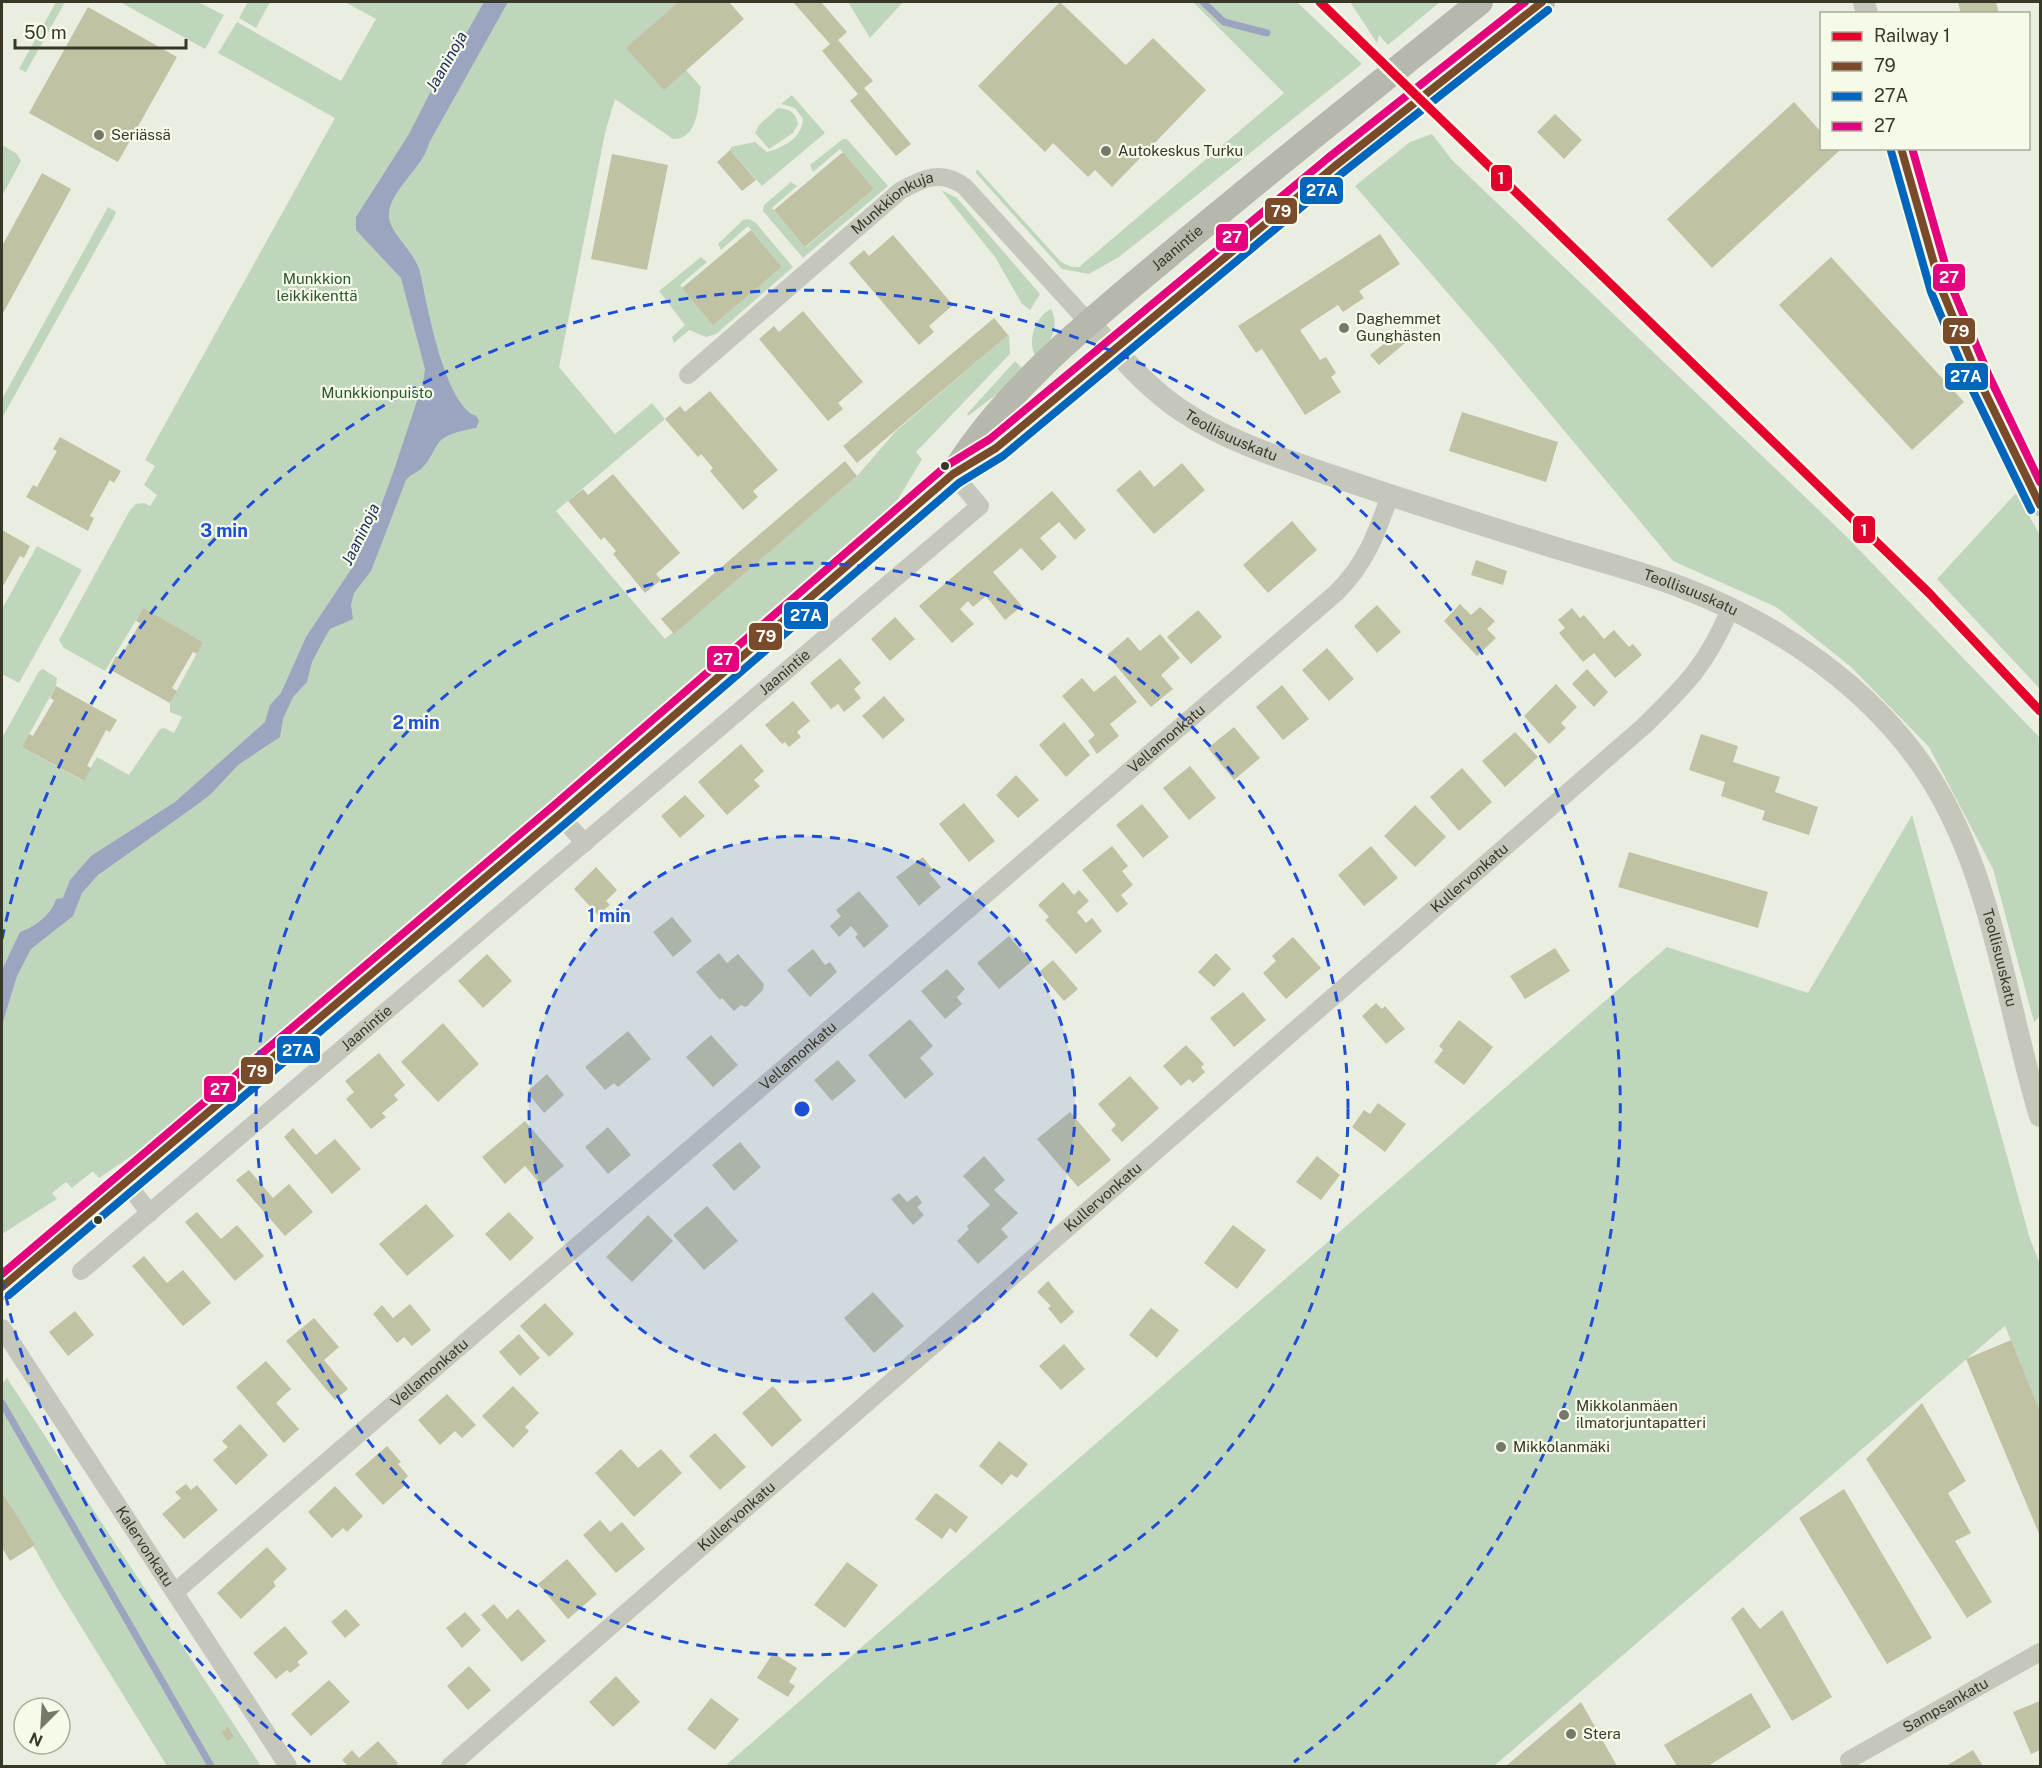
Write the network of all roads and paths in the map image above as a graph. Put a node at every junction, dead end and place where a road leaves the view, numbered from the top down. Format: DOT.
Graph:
graph roads {
  1 [pos="1480,2"];
  2 [pos="1542,2"];
  3 [pos="1902,150"];
  4 [pos="1090,324"];
  5 [pos="1114,349"];
  6 [pos="688,375"];
  7 [pos="953,474"];
  8 [pos="1390,495"];
  9 [pos="2040,506"];
  10 [pos="1731,608"];
  11 [pos="559,815"];
  12 [pos="585,843"];
  13 [pos="2040,1116"];
  14 [pos="127,1184"];
  15 [pos="150,1213"];
  16 [pos="81,1271"];
  17 [pos="2,1287"];
  18 [pos="2,1328"];
  19 [pos="175,1592"];
  20 [pos="2040,1652"];
  21 [pos="1850,1760"];
  22 [pos="288,1767"];
  23 [pos="450,1767"];
  1 -- 4 [label="main road, Jaanintie"];
  2 -- 5 [label="main road, Jaanintie"];
  3 -- 9 [label="street"];
  4 -- 5 [label="street, Teollisuuskatu"];
  4 -- 6 [label="street, Munkkionkuja"];
  4 -- 7 [label="main road, Jaanintie"];
  5 -- 7 [label="main road, Jaanintie"];
  5 -- 8 [label="street, Teollisuuskatu"];
  7 -- 11 [label="main road, Jaanintie"];
  7 -- 12 [label="street, Jaanintie"];
  8 -- 10 [label="street, Teollisuuskatu"];
  8 -- 19 [label="street, Vellamonkatu"];
  10 -- 13 [label="street, Teollisuuskatu"];
  10 -- 23 [label="street, Kullervonkatu"];
  11 -- 12 [label="street"];
  11 -- 14 [label="main road, Jaanintie"];
  12 -- 15 [label="street, Jaanintie"];
  14 -- 15 [label="street"];
  14 -- 17 [label="main road, Jaanintie"];
  15 -- 16 [label="street, Jaanintie"];
  18 -- 19 [label="street, Kalervonkatu"];
  19 -- 22 [label="street, Kalervonkatu"];
  20 -- 21 [label="street, Sampsankatu"];
}
